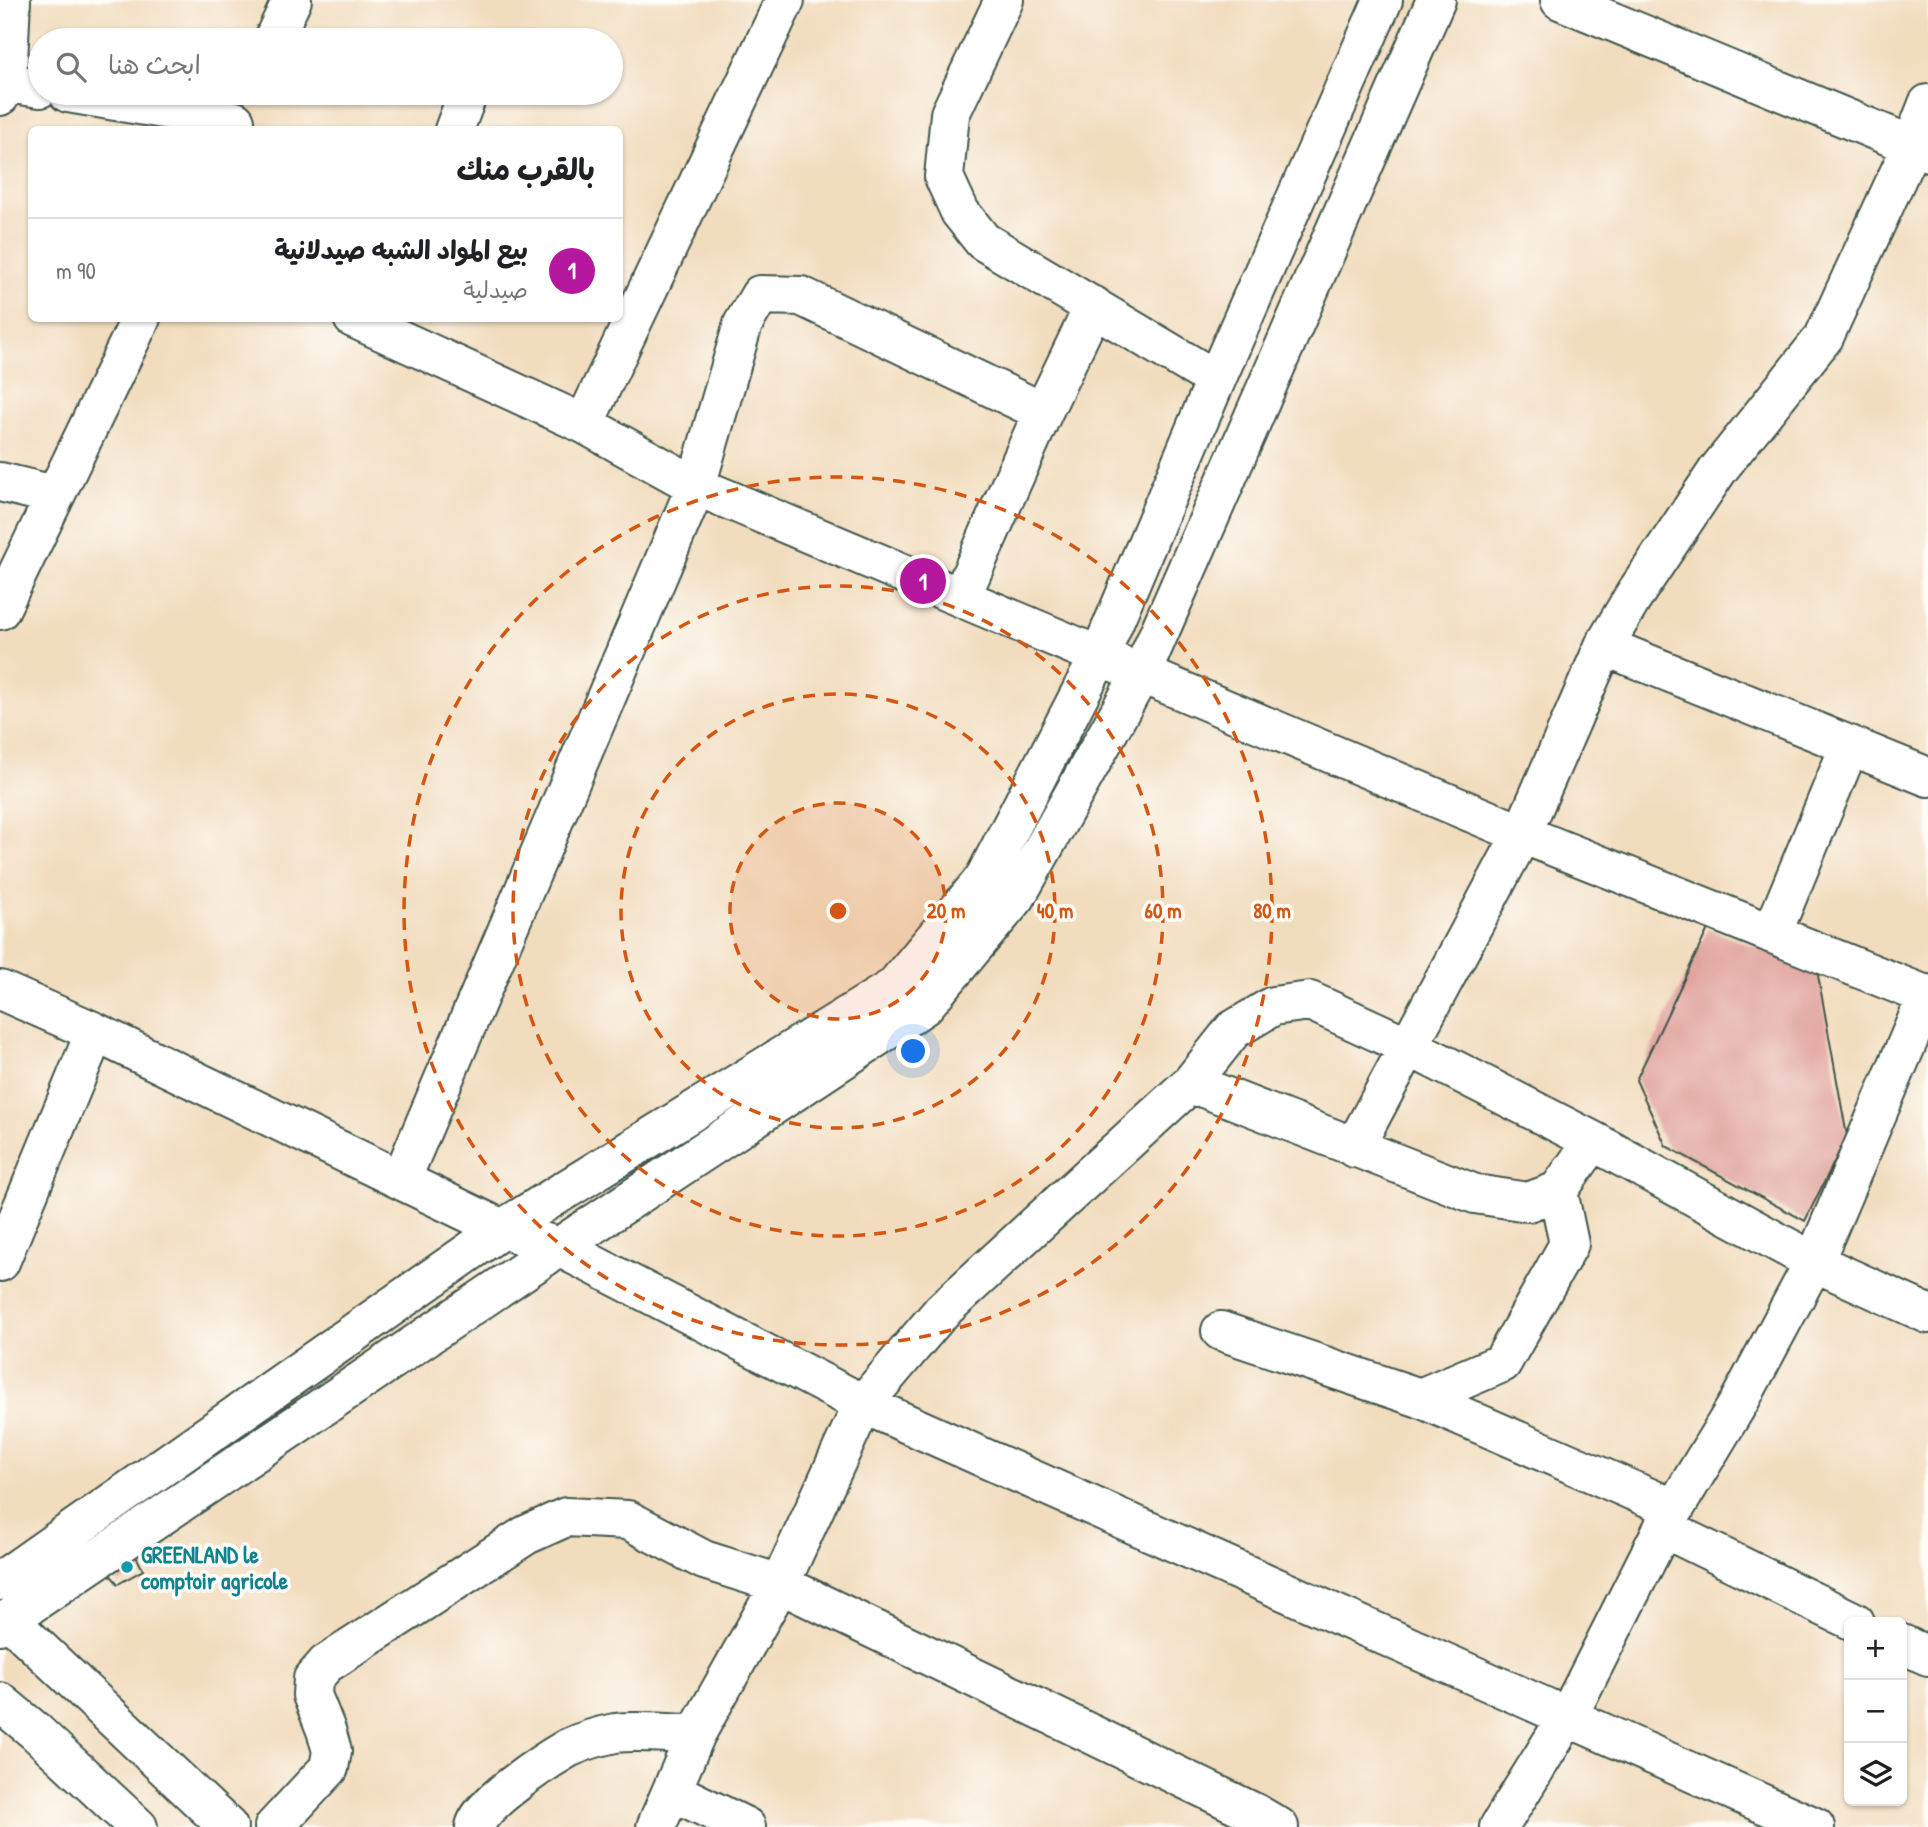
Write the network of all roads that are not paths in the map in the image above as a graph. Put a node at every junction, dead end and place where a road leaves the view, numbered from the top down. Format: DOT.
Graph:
graph roads {
  1 [pos="11,0"];
  2 [pos="292,0"];
  3 [pos="785,0"];
  4 [pos="1004,0"];
  5 [pos="1383,0"];
  6 [pos="1436,0"];
  7 [pos="1560,0"];
  8 [pos="279,28"];
  9 [pos="12,87"];
  10 [pos="1928,104"];
  11 [pos="165,105"];
  12 [pos="463,105"];
  13 [pos="238,114"];
  14 [pos="456,126"];
  15 [pos="1920,148"];
  16 [pos="1094,306"];
  17 [pos="139,322"];
  18 [pos="372,322"];
  19 [pos="1216,380"];
  20 [pos="1043,412"];
  21 [pos="584,424"];
  22 [pos="0,482"];
  23 [pos="696,486"];
  24 [pos="54,495"];
  25 [pos="961,597"];
  26 [pos="0,610"];
  27 [pos="1604,646"];
  28 [pos="1100,655"];
  29 [pos="1142,673"];
  30 [pos="1850,745"];
  31 [pos="1928,777"];
  32 [pos="1522,834"];
  33 [pos="1772,934"];
  34 [pos="0,990"];
  35 [pos="1928,995"];
  36 [pos="95,1032"];
  37 [pos="1409,1047"];
  38 [pos="1191,1083"];
  39 [pos="1593,1141"];
  40 [pos="1354,1148"];
  41 [pos="401,1180"];
  42 [pos="1558,1191"];
  43 [pos="502,1229"];
  44 [pos="559,1247"];
  45 [pos="0,1262"];
  46 [pos="1814,1262"];
  47 [pos="1928,1314"];
  48 [pos="1221,1331"];
  49 [pos="1420,1398"];
  50 [pos="863,1404"];
  51 [pos="1669,1519"];
  52 [pos="0,1581"];
  53 [pos="780,1584"];
  54 [pos="1846,1617"];
  55 [pos="4,1622"];
  56 [pos="1907,1646"];
  57 [pos="1928,1657"];
  58 [pos="0,1702"];
  59 [pos="1568,1716"];
  60 [pos="696,1734"];
  61 [pos="672,1791"];
  62 [pos="1262,1823"];
  63 [pos="138,1827"];
  64 [pos="228,1827"];
  65 [pos="274,1827"];
  66 [pos="475,1827"];
  67 [pos="656,1827"];
  68 [pos="746,1827"];
  69 [pos="1499,1827"];
  70 [pos="1815,1827"];
  1 -- 9 [label="street"];
  2 -- 8 [label="street"];
  3 -- 21 [label="street"];
  4 -- 16 [label="street"];
  5 -- 19 [label="street"];
  6 -- 29 [label="street"];
  7 -- 15 [label="street"];
  10 -- 15 [label="street"];
  11 -- 13 [label="street"];
  12 -- 14 [label="street"];
  15 -- 27 [label="street"];
  16 -- 19 [label="street"];
  16 -- 20 [label="street"];
  17 -- 24 [label="street"];
  18 -- 21 [label="street"];
  19 -- 28 [label="street"];
  20 -- 23 [label="street"];
  20 -- 25 [label="street"];
  21 -- 23 [label="street"];
  22 -- 24 [label="street"];
  23 -- 25 [label="street"];
  23 -- 41 [label="street"];
  24 -- 26 [label="street"];
  25 -- 28 [label="street"];
  27 -- 30 [label="street"];
  27 -- 32 [label="street"];
  28 -- 29 [label="street"];
  28 -- 43 [label="street"];
  29 -- 32 [label="street"];
  29 -- 44 [label="street"];
  30 -- 31 [label="street"];
  30 -- 33 [label="street"];
  32 -- 33 [label="street"];
  32 -- 37 [label="street"];
  33 -- 35 [label="street"];
  34 -- 36 [label="street"];
  35 -- 46 [label="street"];
  36 -- 41 [label="street"];
  36 -- 45 [label="street"];
  37 -- 38 [label="street"];
  37 -- 39 [label="street"];
  37 -- 40 [label="street"];
  38 -- 40 [label="street"];
  38 -- 50 [label="street"];
  39 -- 42 [label="street"];
  39 -- 46 [label="street"];
  40 -- 42 [label="street"];
  41 -- 43 [label="street"];
  42 -- 49 [label="street"];
  43 -- 44 [label="street"];
  43 -- 52 [label="street"];
  44 -- 50 [label="street"];
  44 -- 55 [label="street"];
  46 -- 47 [label="street"];
  46 -- 51 [label="street"];
  48 -- 49 [label="street"];
  49 -- 51 [label="street"];
  50 -- 53 [label="street"];
  50 -- 59 [label="street"];
  51 -- 54 [label="street"];
  51 -- 59 [label="street"];
  53 -- 60 [label="street"];
  53 -- 62 [label="street"];
  53 -- 65 [label="street"];
  55 -- 64 [label="street"];
  56 -- 57 [label="street"];
  58 -- 63 [label="street"];
  59 -- 69 [label="street"];
  59 -- 70 [label="street"];
  60 -- 61 [label="street"];
  60 -- 66 [label="street"];
  61 -- 67 [label="street"];
  61 -- 68 [label="street"];
}
